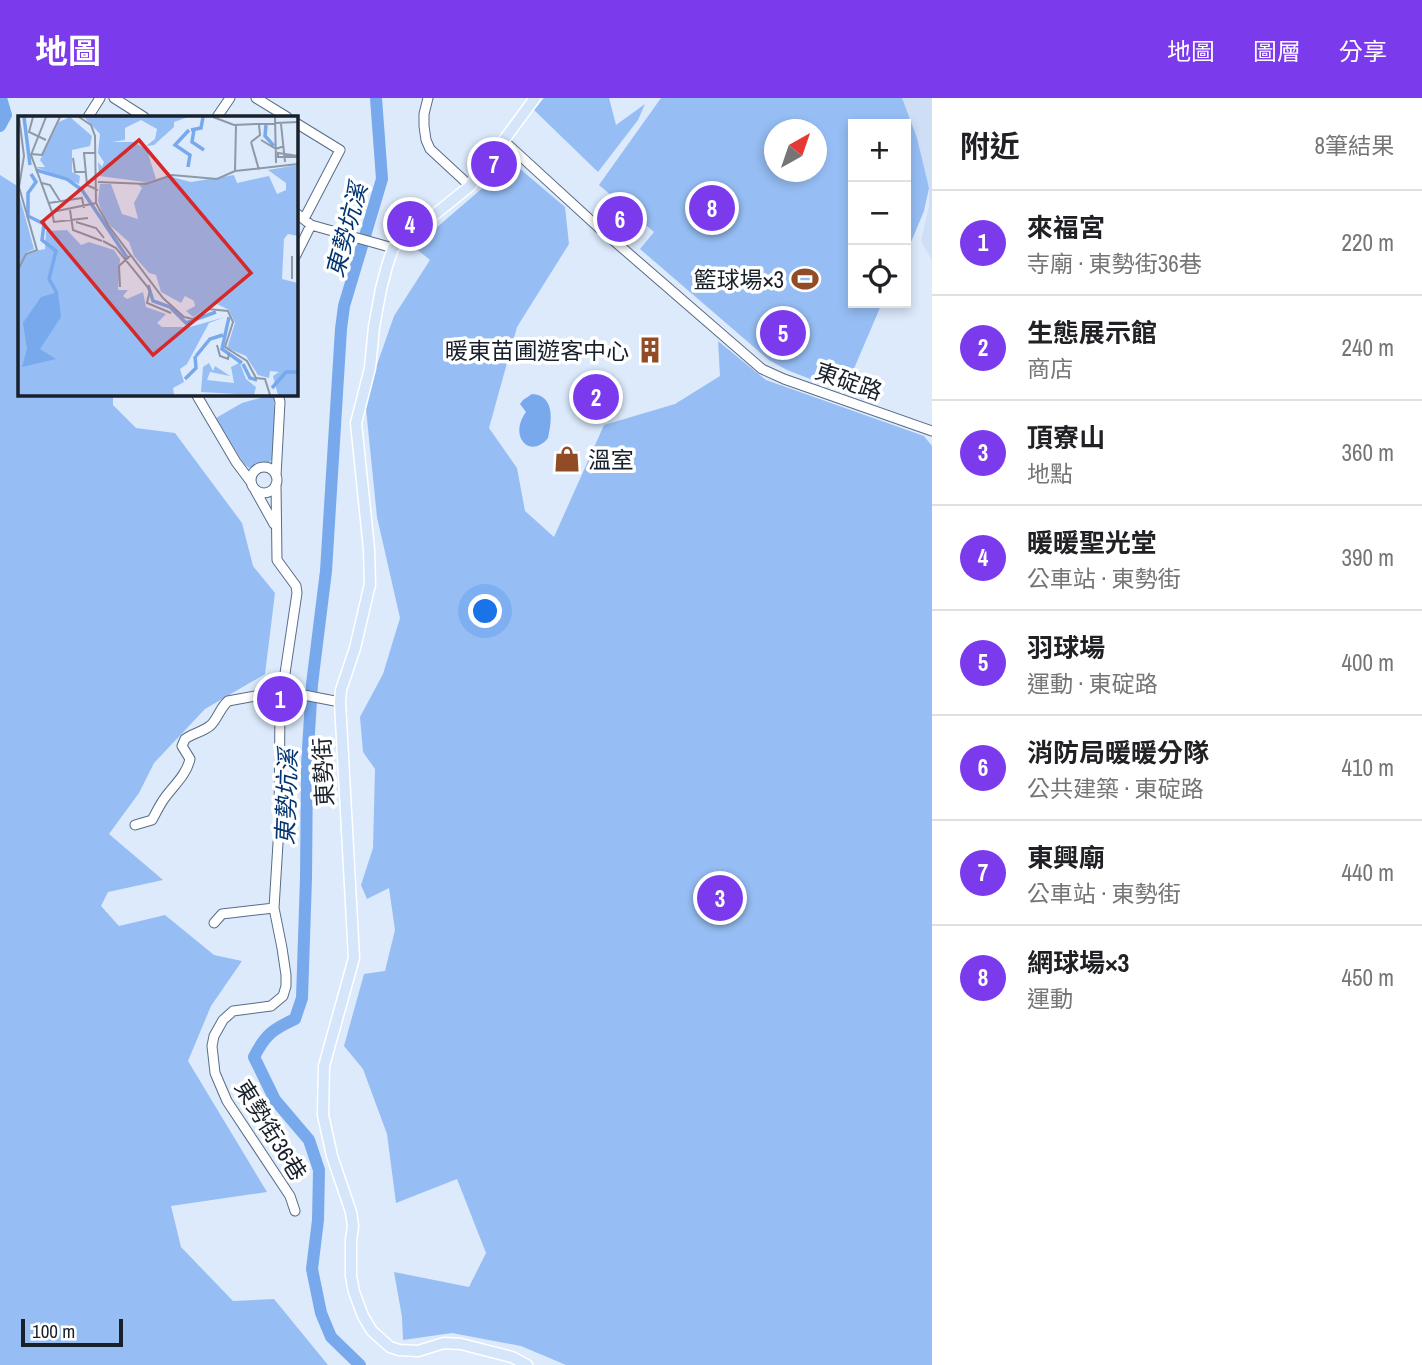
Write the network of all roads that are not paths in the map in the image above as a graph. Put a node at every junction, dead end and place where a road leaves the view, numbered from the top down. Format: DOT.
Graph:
graph roads {
  1 [pos="100,98"];
  2 [pos="114,98"];
  3 [pos="230,98"];
  4 [pos="256,98"];
  5 [pos="428,98"];
  6 [pos="535,98"];
  7 [pos="89,116"];
  8 [pos="143,116"];
  9 [pos="218,116"];
  10 [pos="285,116"];
  11 [pos="298,124"];
  12 [pos="504,141"];
  13 [pos="470,186"];
  14 [pos="304,219"];
  15 [pos="298,246"];
  16 [pos="389,247"];
  17 [pos="197,396"];
  18 [pos="279,396"];
  19 [pos="932,431"];
  20 [pos="276,480"];
  21 [pos="253,486"];
  22 [pos="275,525"];
  23 [pos="287,693"];
  24 [pos="334,701"];
  25 [pos="135,825"];
  26 [pos="274,908"];
  27 [pos="214,923"];
  28 [pos="295,1211"];
  29 [pos="527,1365"];
  1 -- 7 [label="street"];
  2 -- 8 [label="street"];
  3 -- 9 [label="street"];
  4 -- 10 [label="street"];
  5 -- 13 [label="street"];
  6 -- 12 [label="main road"];
  11 -- 14 [label="street"];
  12 -- 13 [label="main road"];
  12 -- 19 [label="street, 東碇路"];
  13 -- 16 [label="main road"];
  14 -- 15 [label="street"];
  14 -- 16 [label="street"];
  16 -- 24 [label="main road, 東勢街"];
  17 -- 21 [label="street"];
  18 -- 20 [label="street, 東勢街36巷"];
  20 -- 21 [label="street"];
  20 -- 21 [label="street"];
  20 -- 22 [label="street, 東勢街36巷"];
  21 -- 22 [label="street"];
  22 -- 23 [label="street, 東勢街36巷"];
  23 -- 24 [label="street"];
  23 -- 25 [label="street"];
  23 -- 26 [label="street, 東勢街36巷"];
  24 -- 29 [label="main road, 東勢街"];
  26 -- 27 [label="street"];
  26 -- 28 [label="street, 東勢街36巷"];
}
